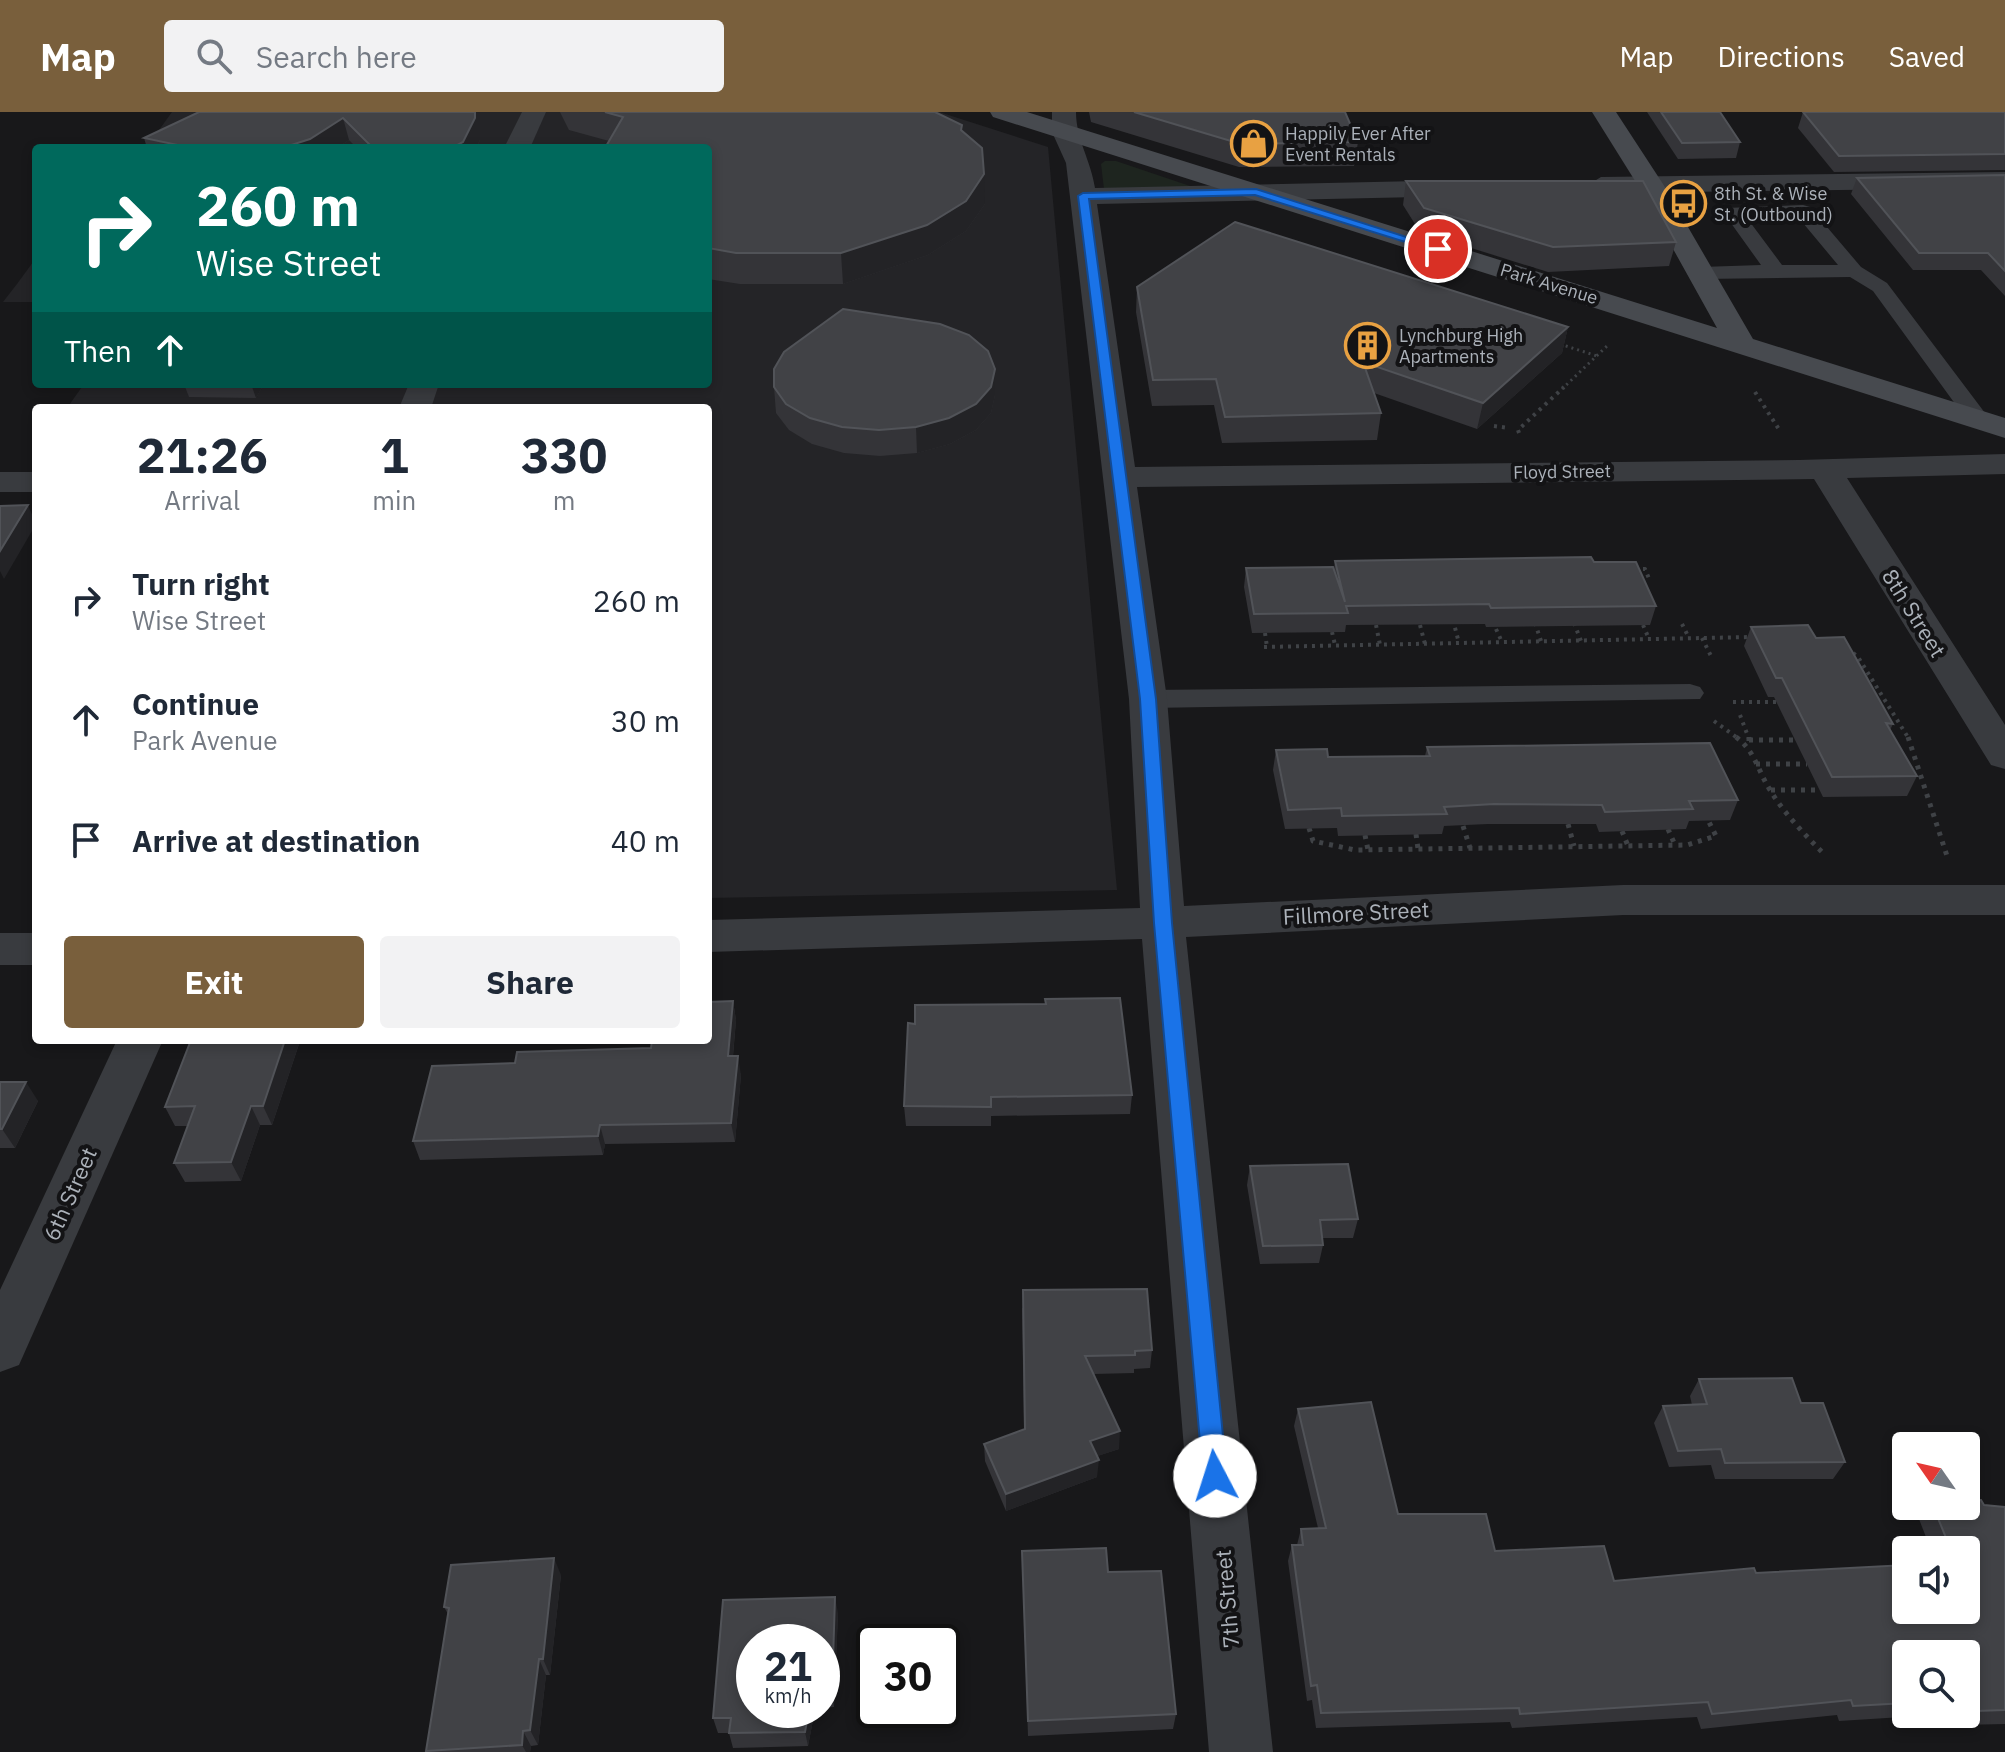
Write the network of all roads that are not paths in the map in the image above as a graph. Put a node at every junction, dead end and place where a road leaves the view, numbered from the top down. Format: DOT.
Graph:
graph roads {
  1 [pos="534,112"];
  2 [pos="1002,112"];
  3 [pos="1604,112"];
  4 [pos="1064,122"];
  5 [pos="519,144"];
  6 [pos="2005,180"];
  7 [pos="1650,184"];
  8 [pos="1582,185"];
  9 [pos="1489,187"];
  10 [pos="1256,192"];
  11 [pos="1083,196"];
  12 [pos="1776,271"];
  13 [pos="1854,271"];
  14 [pos="1701,273"];
  15 [pos="1741,344"];
  16 [pos="1991,423"];
  17 [pos="2005,464"];
  18 [pos="1824,469"];
  19 [pos="1120,477"];
  20 [pos="0,482"];
  21 [pos="32,482"];
  22 [pos="1148,699"];
  23 [pos="1698,704"];
  24 [pos="2005,756"];
  25 [pos="2005,900"];
  26 [pos="1163,923"];
  27 [pos="712,936"];
  28 [pos="0,949"];
  29 [pos="32,949"];
  30 [pos="138,1044"];
  31 [pos="0,1348"];
  32 [pos="1241,1752"];
  1 -- 5 [label="street"];
  2 -- 4 [label="main road, Park Avenue"];
  3 -- 7 [label="main road"];
  4 -- 10 [label="main road, Park Avenue"];
  4 -- 11 [label="street, 7th Street"];
  6 -- 7 [label="street"];
  7 -- 8 [label="street"];
  7 -- 14 [label="main road"];
  9 -- 10 [label="street"];
  10 -- 11 [label="street"];
  10 -- 15 [label="main road, Park Avenue"];
  11 -- 19 [label="street, 7th Street"];
  12 -- 13 [label="lane"];
  12 -- 13 [label="lane"];
  12 -- 14 [label="lane"];
  13 -- 16 [label="lane"];
  14 -- 15 [label="main road"];
  15 -- 16 [label="main road, Park Avenue"];
  17 -- 18 [label="street, Floyd Street"];
  18 -- 19 [label="street, Floyd Street"];
  18 -- 24 [label="street, 8th Street"];
  19 -- 22 [label="street, 7th Street"];
  20 -- 21 [label="street"];
  22 -- 23 [label="lane"];
  22 -- 26 [label="street, 7th Street"];
  25 -- 26 [label="street, Fillmore Street"];
  26 -- 27 [label="street, Fillmore Street"];
  26 -- 32 [label="street, 7th Street"];
  28 -- 29 [label="street"];
  30 -- 31 [label="street, 6th Street"];
}
